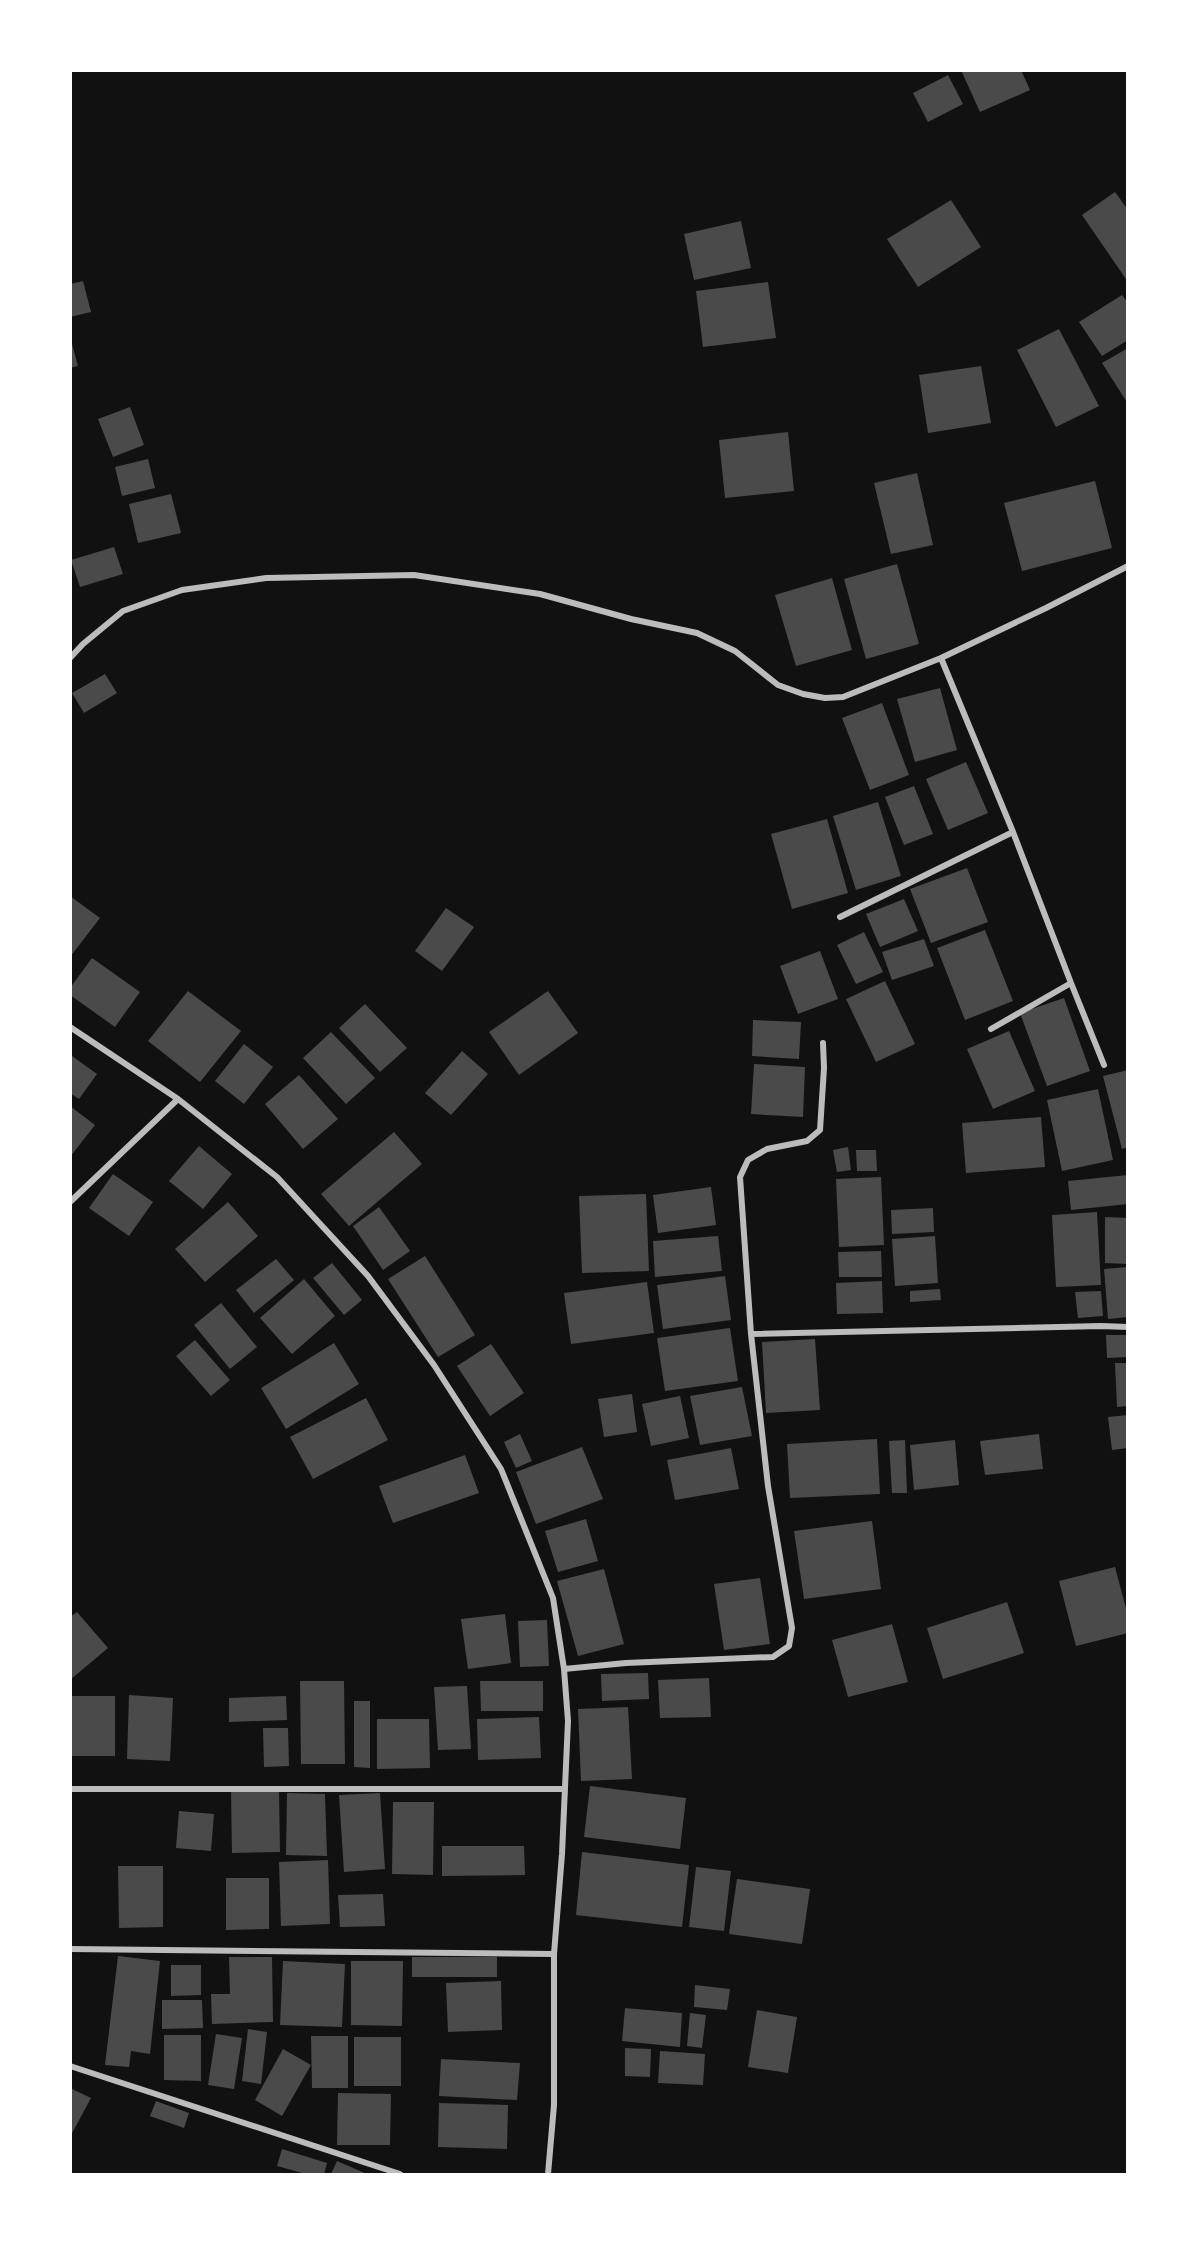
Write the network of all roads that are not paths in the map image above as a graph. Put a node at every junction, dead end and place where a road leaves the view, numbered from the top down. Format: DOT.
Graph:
graph roads {
  1 [pos="1128,566"];
  2 [pos="70,658"];
  3 [pos="940,658"];
  4 [pos="1012,831"];
  5 [pos="840,917"];
  6 [pos="1071,983"];
  7 [pos="70,1028"];
  8 [pos="991,1029"];
  9 [pos="823,1044"];
  10 [pos="1104,1065"];
  11 [pos="178,1099"];
  12 [pos="70,1202"];
  13 [pos="1128,1327"];
  14 [pos="751,1334"];
  15 [pos="564,1668"];
  16 [pos="70,1789"];
  17 [pos="565,1789"];
  18 [pos="70,1949"];
  19 [pos="554,1954"];
  20 [pos="70,2066"];
  21 [pos="400,2175"];
  22 [pos="548,2175"];
  1 -- 3 [label="street"];
  2 -- 3 [label="street"];
  3 -- 4 [label="street"];
  4 -- 5 [label="street"];
  4 -- 6 [label="street"];
  6 -- 8 [label="street"];
  6 -- 10 [label="street"];
  7 -- 11 [label="street"];
  9 -- 14 [label="street"];
  11 -- 12 [label="street"];
  11 -- 15 [label="street"];
  13 -- 14 [label="street"];
  14 -- 15 [label="street"];
  15 -- 17 [label="street"];
  16 -- 17 [label="street"];
  17 -- 19 [label="street"];
  18 -- 19 [label="street"];
  19 -- 22 [label="street"];
  20 -- 21 [label="street"];
}
